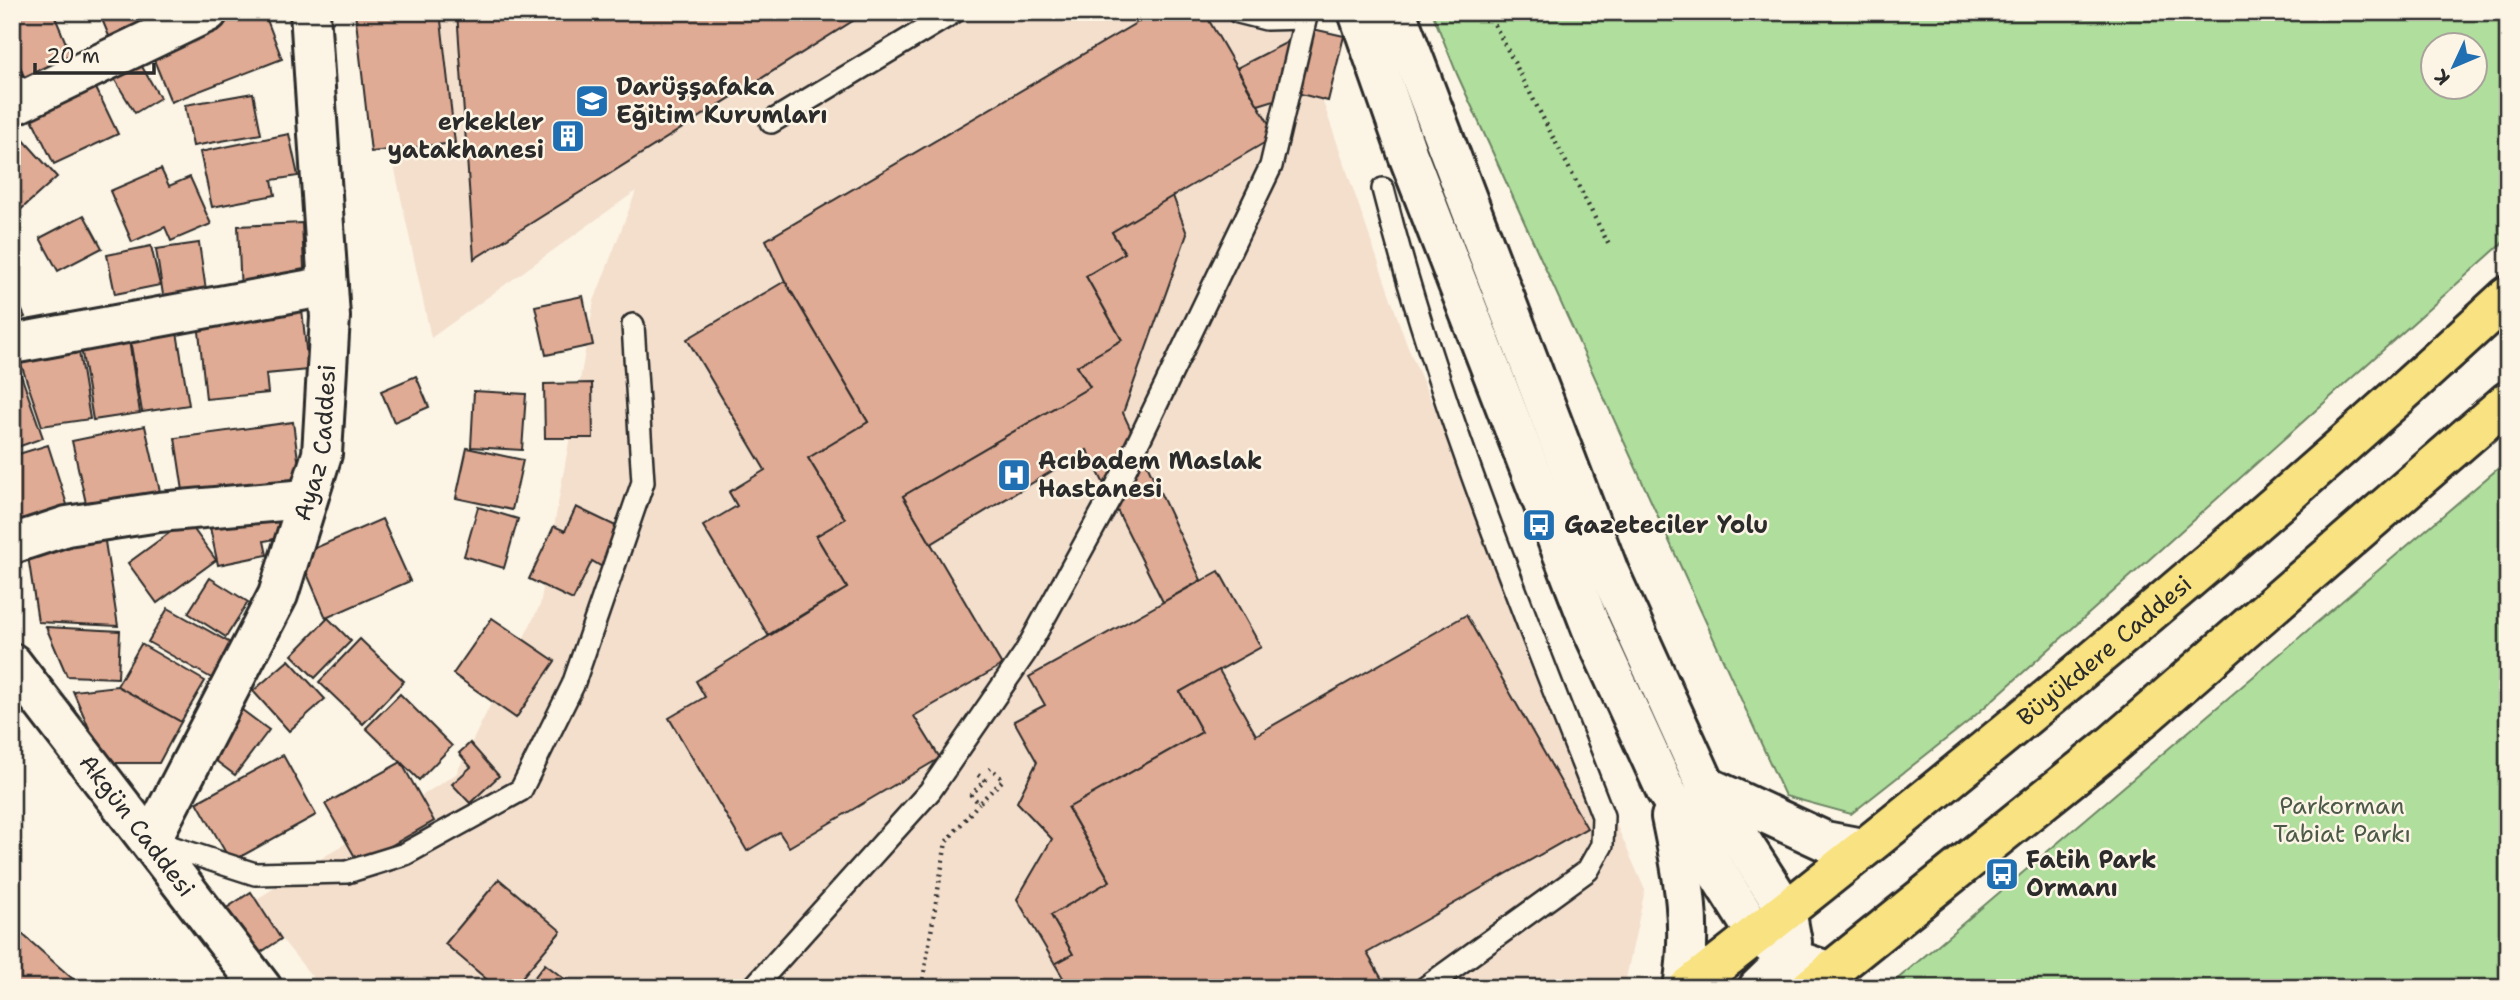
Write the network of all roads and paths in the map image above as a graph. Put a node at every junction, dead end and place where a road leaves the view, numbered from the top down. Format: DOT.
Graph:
graph roads {
  1 [pos="208,12"];
  2 [pos="310,12"];
  3 [pos="954,12"];
  4 [pos="1238,12"];
  5 [pos="1358,12"];
  6 [pos="1396,12"];
  7 [pos="1488,12"];
  8 [pos="1306,15"];
  9 [pos="12,93"];
  10 [pos="771,122"];
  11 [pos="1383,189"];
  12 [pos="1609,245"];
  13 [pos="328,286"];
  14 [pos="2508,296"];
  15 [pos="634,325"];
  16 [pos="12,344"];
  17 [pos="2508,401"];
  18 [pos="305,499"];
  19 [pos="12,544"];
  20 [pos="12,663"];
  21 [pos="986,772"];
  22 [pos="1706,786"];
  23 [pos="1666,791"];
  24 [pos="971,795"];
  25 [pos="979,803"];
  26 [pos="151,840"];
  27 [pos="1862,848"];
  28 [pos="1786,910"];
  29 [pos="1755,934"];
  30 [pos="1810,972"];
  31 [pos="763,984"];
  32 [pos="922,986"];
  33 [pos="262,988"];
  34 [pos="1425,988"];
  35 [pos="1686,988"];
  36 [pos="1758,988"];
  1 -- 9 [label="main road"];
  2 -- 13 [label="main road, Ayaz Caddesi"];
  3 -- 10 [label="lane"];
  4 -- 8 [label="lane"];
  5 -- 23 [label="main road"];
  6 -- 22 [label="main road"];
  7 -- 12 [label="path"];
  8 -- 31 [label="lane"];
  11 -- 34 [label="lane"];
  13 -- 16 [label="main road"];
  13 -- 18 [label="main road, Ayaz Caddesi"];
  14 -- 27 [label="main road, Büyükdere Caddesi"];
  15 -- 26 [label="lane"];
  17 -- 30 [label="main road"];
  18 -- 19 [label="main road"];
  18 -- 26 [label="main road, Ayaz Caddesi"];
  20 -- 26 [label="main road, Akgün Caddesi"];
  21 -- 25 [label="path"];
  22 -- 27 [label="main road"];
  22 -- 28 [label="main road"];
  23 -- 29 [label="main road"];
  23 -- 35 [label="main road"];
  24 -- 25 [label="path"];
  25 -- 32 [label="path"];
  26 -- 33 [label="main road, Akgün Caddesi"];
  27 -- 28 [label="main road, Büyükdere Caddesi"];
  28 -- 29 [label="main road, Büyükdere Caddesi"];
  28 -- 30 [label="main road"];
  29 -- 30 [label="main road"];
  29 -- 35 [label="main road, Büyükdere Caddesi"];
  30 -- 36 [label="main road"];
}
